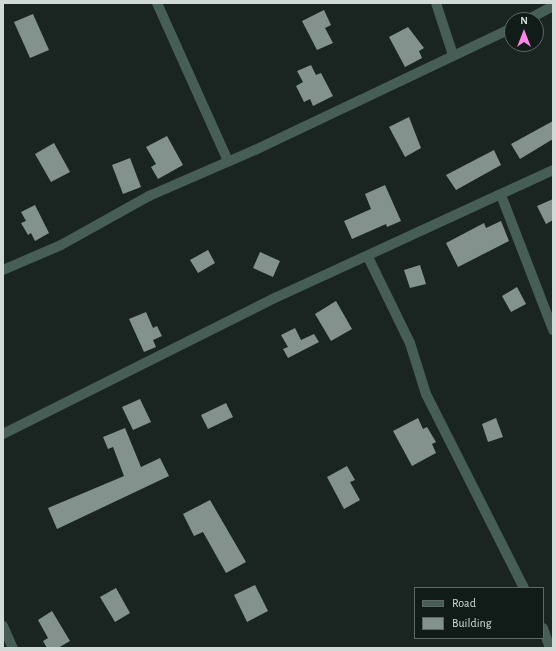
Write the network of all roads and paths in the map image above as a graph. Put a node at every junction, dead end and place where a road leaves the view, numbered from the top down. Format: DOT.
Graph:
graph roads {
  1 [pos="157,3"];
  2 [pos="436,3"];
  3 [pos="553,6"];
  4 [pos="542,12"];
  5 [pos="504,32"];
  6 [pos="453,55"];
  7 [pos="228,161"];
  8 [pos="553,170"];
  9 [pos="501,195"];
  10 [pos="368,257"];
  11 [pos="3,270"];
  12 [pos="553,330"];
  13 [pos="3,434"];
  14 [pos="523,587"];
  15 [pos="3,626"];
  16 [pos="544,631"];
  17 [pos="14,648"];
  18 [pos="550,648"];
  1 -- 7 [label="street"];
  2 -- 6 [label="street"];
  3 -- 4 [label="street"];
  5 -- 6 [label="street"];
  6 -- 7 [label="street"];
  7 -- 11 [label="street"];
  8 -- 9 [label="street"];
  9 -- 10 [label="street"];
  9 -- 12 [label="street"];
  10 -- 13 [label="street"];
  10 -- 14 [label="street"];
  15 -- 17 [label="street"];
  16 -- 18 [label="street"];
}
